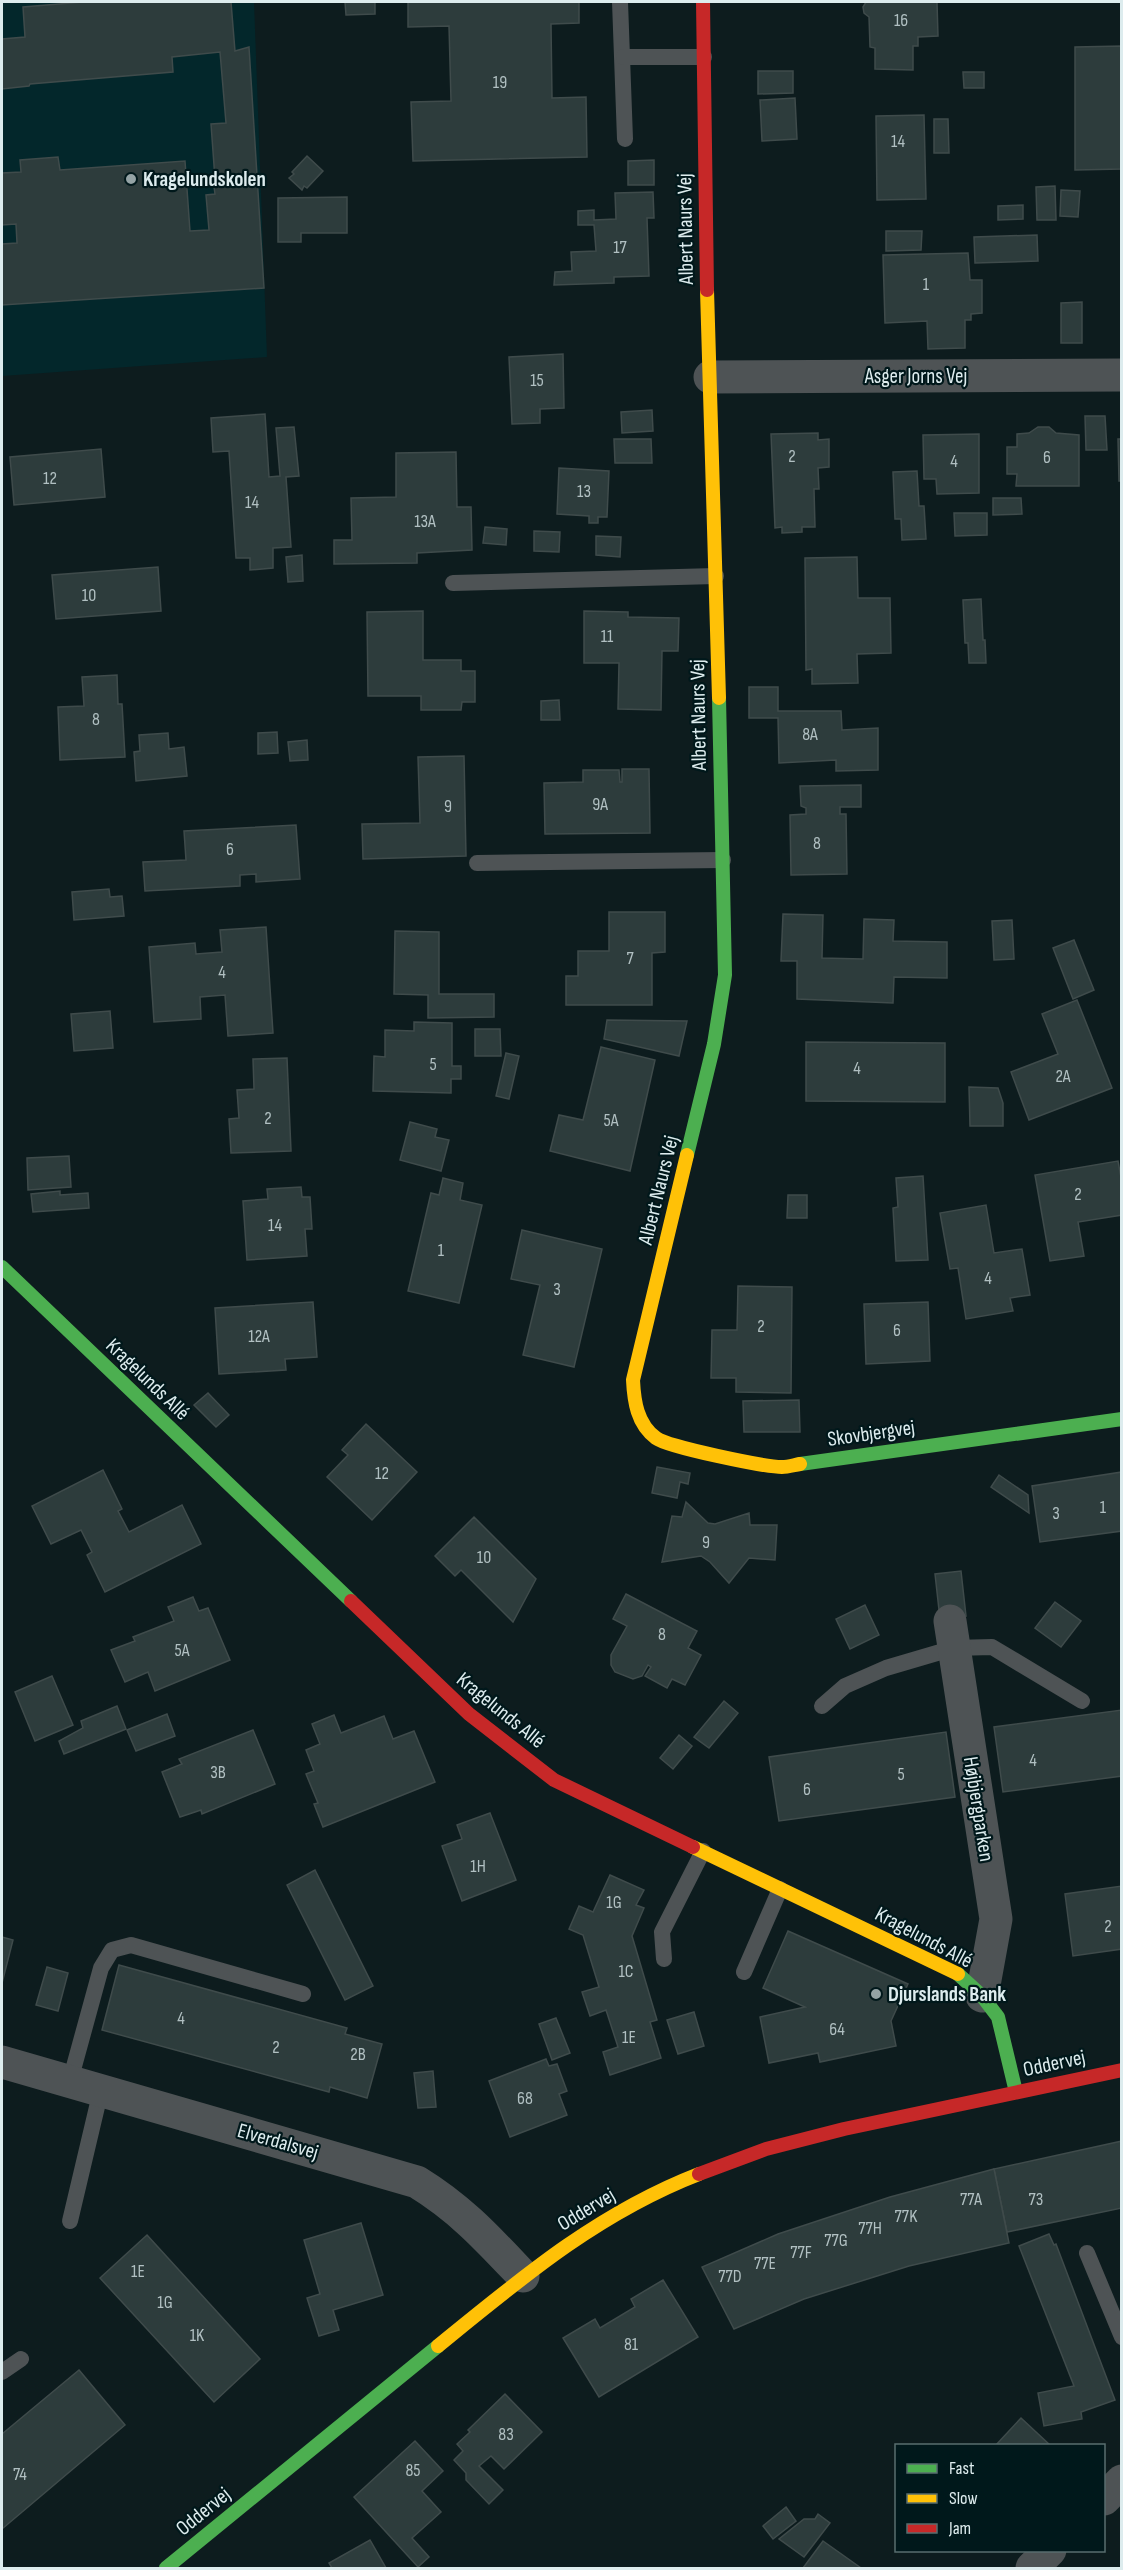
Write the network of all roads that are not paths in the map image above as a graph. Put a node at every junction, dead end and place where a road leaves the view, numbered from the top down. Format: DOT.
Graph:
graph roads {
  1 [pos="620,2"];
  2 [pos="703,2"];
  3 [pos="624,57"];
  4 [pos="704,57"];
  5 [pos="625,139"];
  6 [pos="1122,375"];
  7 [pos="711,377"];
  8 [pos="716,576"];
  9 [pos="453,583"];
  10 [pos="723,860"];
  11 [pos="477,863"];
  12 [pos="2,1267"];
  13 [pos="639,1416"];
  14 [pos="1122,1419"];
  15 [pos="952,1635"];
  16 [pos="1082,1701"];
  17 [pos="822,1706"];
  18 [pos="703,1851"];
  19 [pos="780,1889"];
  20 [pos="664,1959"];
  21 [pos="744,1972"];
  22 [pos="303,1994"];
  23 [pos="982,1996"];
  24 [pos="2,2062"];
  25 [pos="1122,2070"];
  26 [pos="70,2081"];
  27 [pos="101,2090"];
  28 [pos="1016,2092"];
  29 [pos="70,2221"];
  30 [pos="1087,2253"];
  31 [pos="523,2276"];
  32 [pos="1122,2337"];
  33 [pos="21,2359"];
  34 [pos="2,2372"];
  35 [pos="1122,2481"];
  36 [pos="1105,2498"];
  37 [pos="1048,2552"];
  38 [pos="166,2568"];
  39 [pos="1032,2568"];
  1 -- 3 [label="lane"];
  2 -- 4 [label="street, Albert Naurs Vej"];
  3 -- 4 [label="lane"];
  3 -- 5 [label="lane"];
  4 -- 7 [label="street, Albert Naurs Vej"];
  6 -- 7 [label="street, Asger Jorns Vej"];
  7 -- 8 [label="street, Albert Naurs Vej"];
  8 -- 9 [label="lane"];
  8 -- 10 [label="street, Albert Naurs Vej"];
  10 -- 11 [label="lane"];
  10 -- 13 [label="street, Albert Naurs Vej"];
  12 -- 18 [label="street, Kragelunds Allé"];
  13 -- 14 [label="street, Skovbjergvej"];
  15 -- 16 [label="lane"];
  15 -- 17 [label="lane"];
  15 -- 23 [label="street, Højbjergparken"];
  18 -- 19 [label="street, Kragelunds Allé"];
  18 -- 20 [label="lane"];
  19 -- 21 [label="lane"];
  19 -- 23 [label="street, Kragelunds Allé"];
  22 -- 26 [label="lane"];
  23 -- 28 [label="street, Kragelunds Allé"];
  24 -- 26 [label="street, Elverdalsvej"];
  25 -- 28 [label="street, Oddervej"];
  26 -- 27 [label="street, Elverdalsvej"];
  27 -- 29 [label="lane"];
  27 -- 31 [label="street, Elverdalsvej"];
  28 -- 31 [label="street, Oddervej"];
  30 -- 32 [label="lane"];
  31 -- 38 [label="street, Oddervej"];
  33 -- 34 [label="lane"];
  35 -- 36 [label="street"];
  37 -- 39 [label="street"];
}
